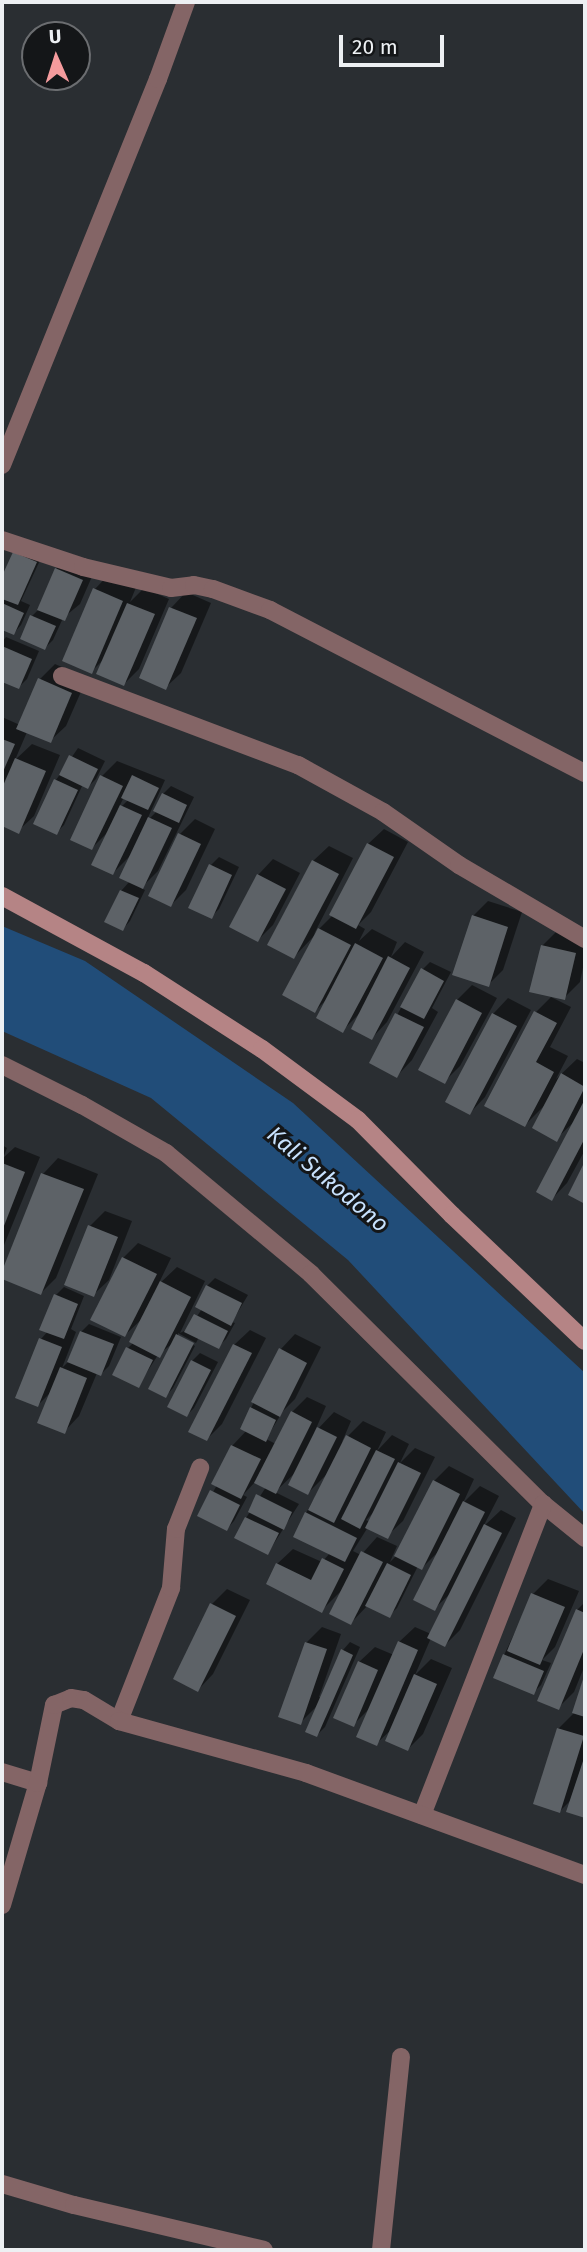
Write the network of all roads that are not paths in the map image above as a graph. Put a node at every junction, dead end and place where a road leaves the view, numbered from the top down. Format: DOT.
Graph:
graph roads {
  1 [pos="186,2"];
  2 [pos="2,465"];
  3 [pos="2,541"];
  4 [pos="62,676"];
  5 [pos="585,773"];
  6 [pos="2,897"];
  7 [pos="585,939"];
  8 [pos="2,1065"];
  9 [pos="585,1341"];
  10 [pos="200,1468"];
  11 [pos="543,1504"];
  12 [pos="585,1538"];
  13 [pos="119,1721"];
  14 [pos="2,1772"];
  15 [pos="38,1783"];
  16 [pos="422,1815"];
  17 [pos="585,1875"];
  18 [pos="2,1905"];
  19 [pos="401,2057"];
  20 [pos="2,2184"];
  21 [pos="264,2250"];
  22 [pos="381,2250"];
  1 -- 2 [label="street"];
  3 -- 5 [label="street"];
  4 -- 7 [label="street"];
  6 -- 9 [label="main road"];
  8 -- 11 [label="street"];
  10 -- 13 [label="street"];
  11 -- 12 [label="street"];
  11 -- 16 [label="street"];
  13 -- 15 [label="street"];
  13 -- 16 [label="street"];
  14 -- 15 [label="street"];
  15 -- 18 [label="street"];
  16 -- 17 [label="street"];
  19 -- 22 [label="street"];
  20 -- 21 [label="street"];
}
